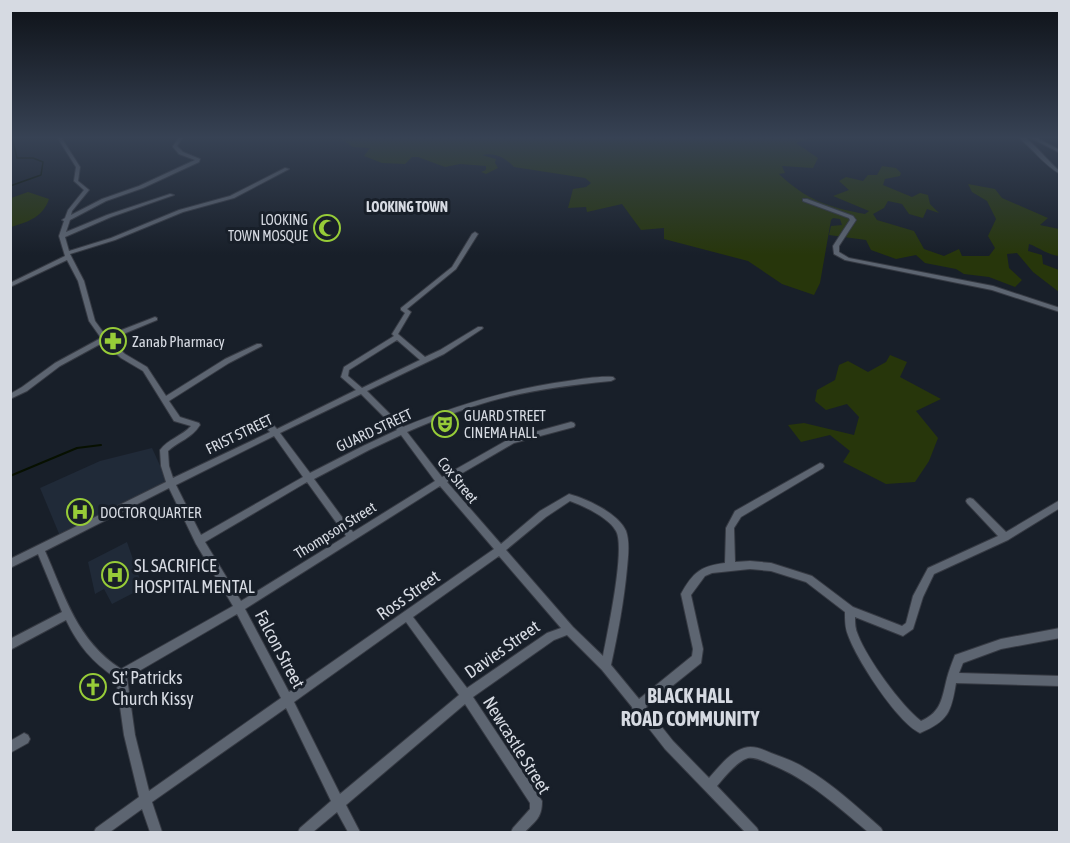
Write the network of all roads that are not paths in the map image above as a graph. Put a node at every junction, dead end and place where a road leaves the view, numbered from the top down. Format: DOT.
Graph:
graph roads {
  1 [pos="77,176"];
  2 [pos="164,176"];
  3 [pos="273,176"];
  4 [pos="172,195"];
  5 [pos="805,200"];
  6 [pos="65,220"];
  7 [pos="475,234"];
  8 [pos="62,236"];
  9 [pos="67,255"];
  10 [pos="10,285"];
  11 [pos="1059,310"];
  12 [pos="155,319"];
  13 [pos="480,328"];
  14 [pos="397,337"];
  15 [pos="106,340"];
  16 [pos="259,346"];
  17 [pos="425,361"];
  18 [pos="611,379"];
  19 [pos="363,391"];
  20 [pos="10,397"];
  21 [pos="165,400"];
  22 [pos="262,419"];
  23 [pos="571,425"];
  24 [pos="400,431"];
  25 [pos="276,433"];
  26 [pos="820,466"];
  27 [pos="308,477"];
  28 [pos="441,481"];
  29 [pos="171,483"];
  30 [pos="970,501"];
  31 [pos="1059,504"];
  32 [pos="1005,537"];
  33 [pos="352,538"];
  34 [pos="198,541"];
  35 [pos="40,549"];
  36 [pos="500,550"];
  37 [pos="10,564"];
  38 [pos="730,566"];
  39 [pos="239,607"];
  40 [pos="850,610"];
  41 [pos="68,614"];
  42 [pos="407,616"];
  43 [pos="569,630"];
  44 [pos="1059,633"];
  45 [pos="10,645"];
  46 [pos="606,666"];
  47 [pos="121,675"];
  48 [pos="953,678"];
  49 [pos="1059,681"];
  50 [pos="466,696"];
  51 [pos="288,701"];
  52 [pos="637,707"];
  53 [pos="24,739"];
  54 [pos="10,748"];
  55 [pos="709,787"];
  56 [pos="145,802"];
  57 [pos="339,804"];
  58 [pos="100,832"];
  59 [pos="156,832"];
  60 [pos="304,832"];
  61 [pos="354,832"];
  62 [pos="517,832"];
  63 [pos="753,832"];
  64 [pos="877,832"];
  1 -- 6 [label="street"];
  2 -- 6 [label="street"];
  3 -- 9 [label="street"];
  4 -- 8 [label="street"];
  5 -- 11 [label="street"];
  6 -- 8 [label="street"];
  7 -- 14 [label="street"];
  8 -- 9 [label="street"];
  9 -- 10 [label="street"];
  9 -- 15 [label="street"];
  12 -- 15 [label="street"];
  13 -- 17 [label="street, FRIST STREET"];
  14 -- 17 [label="street"];
  14 -- 19 [label="street, Cox Street"];
  15 -- 20 [label="street"];
  15 -- 21 [label="street"];
  16 -- 21 [label="street"];
  17 -- 19 [label="street, FRIST STREET"];
  18 -- 24 [label="street, GUARD STREET"];
  19 -- 24 [label="street, Cox Street"];
  19 -- 25 [label="street, FRIST STREET"];
  21 -- 29 [label="street, Falcon Street"];
  22 -- 25 [label="street"];
  23 -- 28 [label="street, Thompson Street"];
  24 -- 27 [label="street, GUARD STREET"];
  24 -- 28 [label="street, Cox Street"];
  25 -- 27 [label="street"];
  25 -- 29 [label="street, FRIST STREET"];
  26 -- 38 [label="street"];
  27 -- 33 [label="street"];
  27 -- 34 [label="street, GUARD STREET"];
  28 -- 33 [label="street, Thompson Street"];
  28 -- 36 [label="street, Cox Street"];
  29 -- 34 [label="street, Falcon Street"];
  29 -- 35 [label="street, FRIST STREET"];
  30 -- 32 [label="street"];
  31 -- 32 [label="street"];
  32 -- 40 [label="street"];
  33 -- 39 [label="street, Thompson Street"];
  34 -- 39 [label="street, Falcon Street"];
  35 -- 37 [label="street, FRIST STREET"];
  35 -- 41 [label="street"];
  36 -- 42 [label="street, Ross Street"];
  36 -- 43 [label="street, Cox Street"];
  36 -- 46 [label="street, Ross Street"];
  38 -- 40 [label="street"];
  38 -- 52 [label="street"];
  39 -- 47 [label="street, Thompson Street"];
  39 -- 51 [label="street, Falcon Street"];
  40 -- 48 [label="street"];
  41 -- 45 [label="street"];
  41 -- 47 [label="street"];
  42 -- 50 [label="street, Newcastle Street"];
  42 -- 51 [label="street, Ross Street"];
  43 -- 46 [label="street"];
  43 -- 50 [label="street, Davies Street"];
  44 -- 48 [label="street"];
  46 -- 52 [label="street"];
  47 -- 56 [label="street"];
  48 -- 49 [label="street"];
  50 -- 57 [label="street, Davies Street"];
  50 -- 62 [label="street, Newcastle Street"];
  51 -- 56 [label="street, Ross Street"];
  51 -- 57 [label="street, Falcon Street"];
  52 -- 55 [label="street"];
  53 -- 54 [label="street"];
  55 -- 63 [label="street"];
  55 -- 64 [label="street"];
  56 -- 58 [label="street, Ross Street"];
  56 -- 59 [label="street"];
  57 -- 60 [label="street, Davies Street"];
  57 -- 61 [label="street, Falcon Street"];
}
